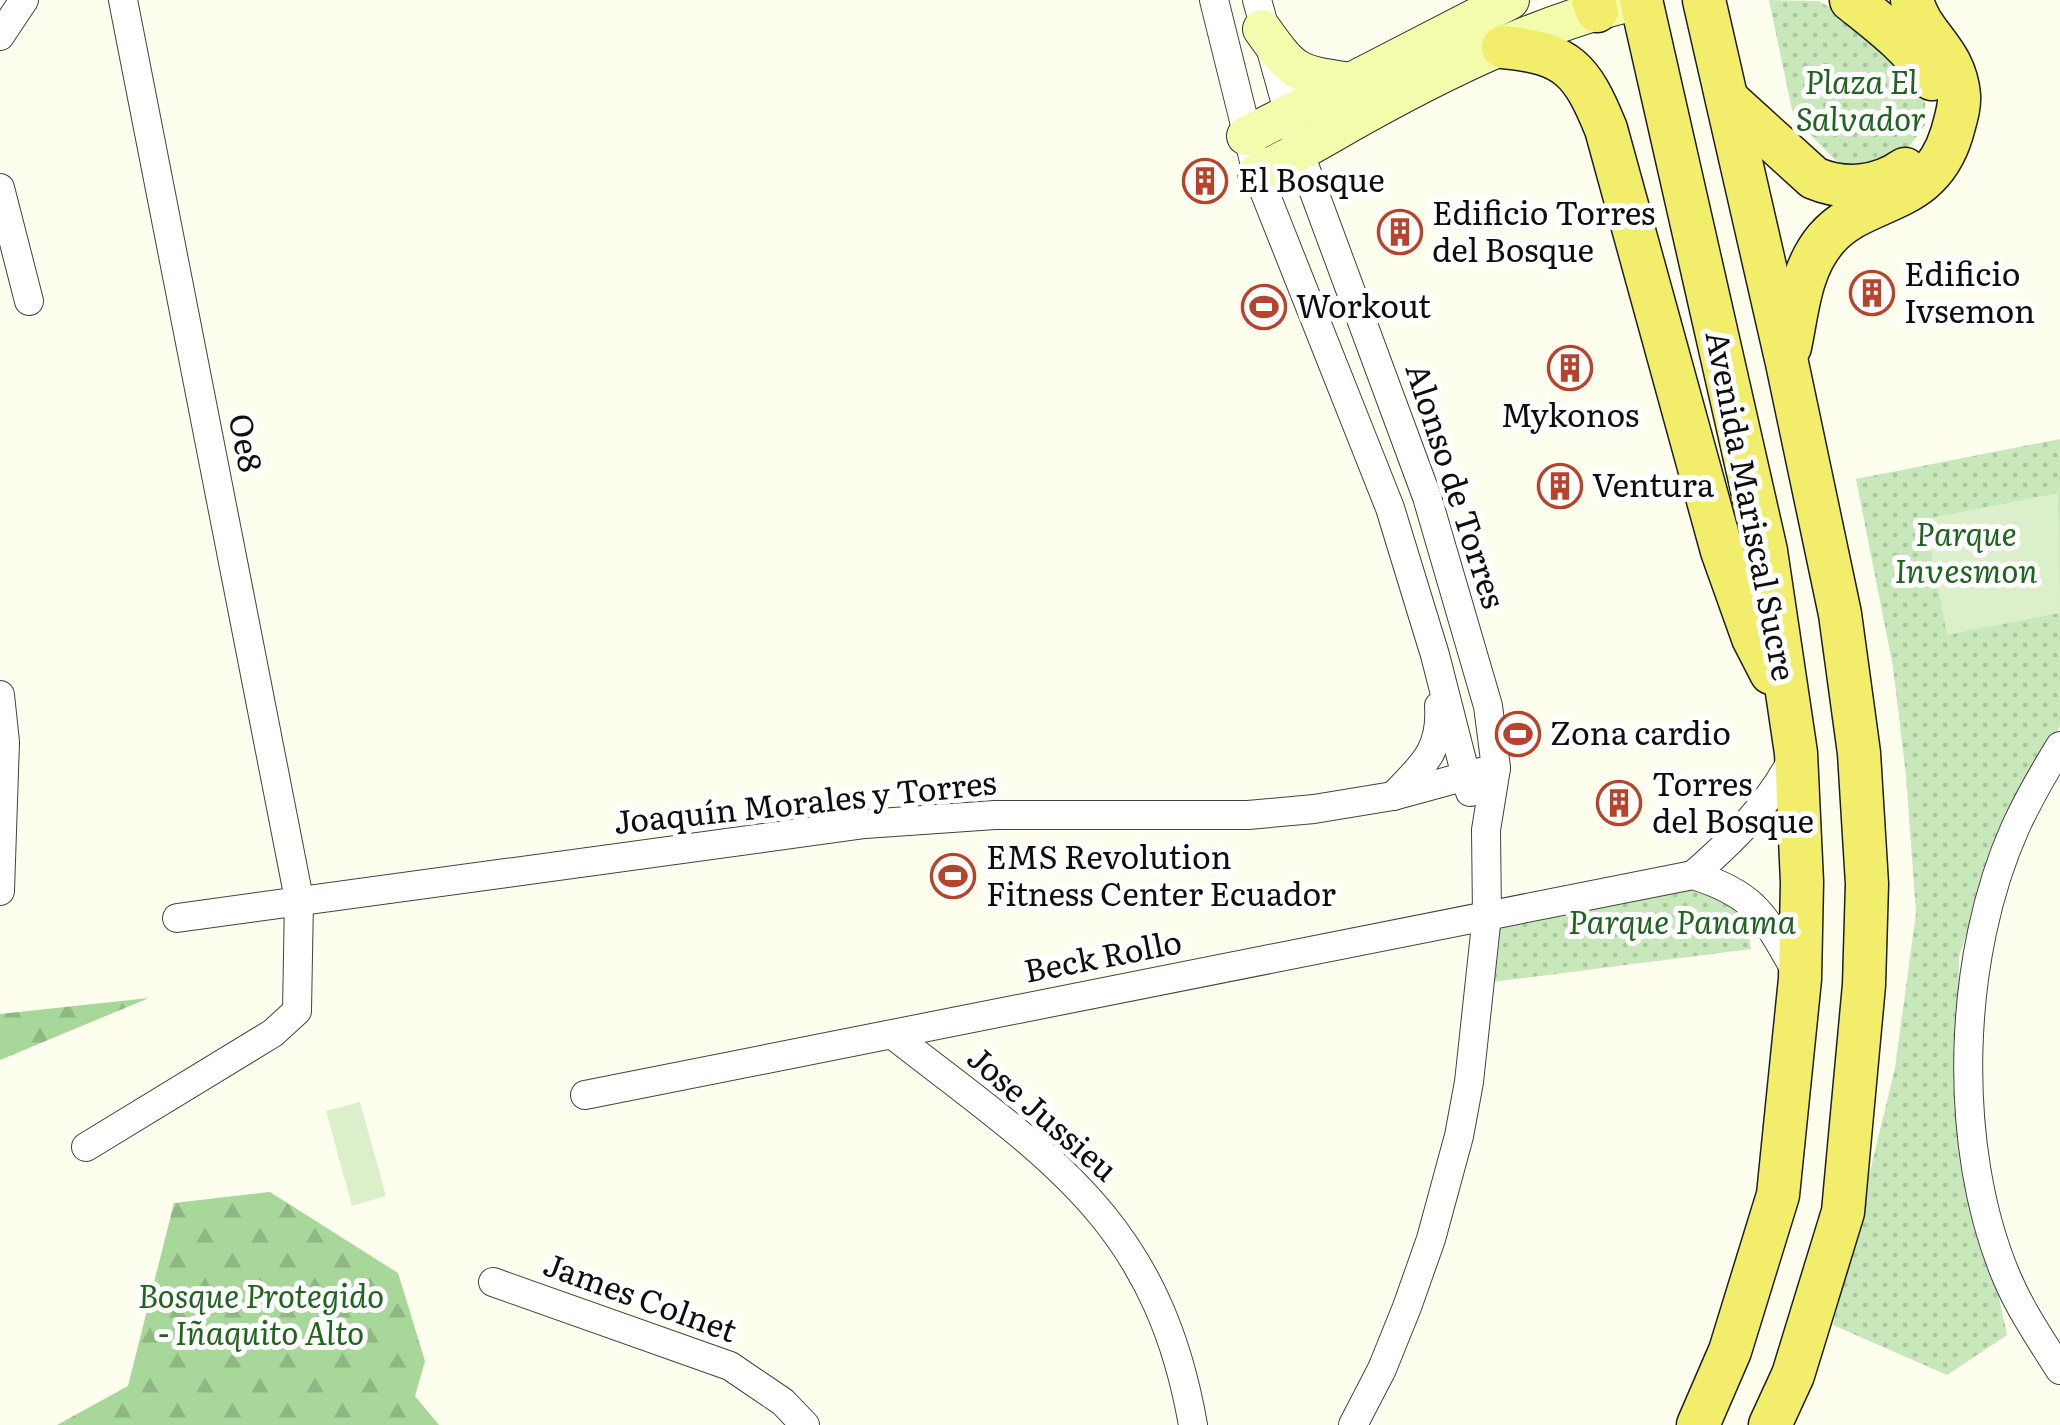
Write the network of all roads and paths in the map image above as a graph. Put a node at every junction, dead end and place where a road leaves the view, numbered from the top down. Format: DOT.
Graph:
graph roads {
  1 [pos="24,0"];
  2 [pos="123,0"];
  3 [pos="1214,0"];
  4 [pos="1510,0"];
  5 [pos="1641,0"];
  6 [pos="1704,0"];
  7 [pos="1851,0"];
  8 [pos="1912,0"];
  9 [pos="1595,5"];
  10 [pos="1260,14"];
  11 [pos="2,30"];
  12 [pos="1503,47"];
  13 [pos="1351,82"];
  14 [pos="1726,96"];
  15 [pos="1290,116"];
  16 [pos="1246,136"];
  17 [pos="1300,154"];
  18 [pos="1256,173"];
  19 [pos="0,188"];
  20 [pos="29,301"];
  21 [pos="1788,362"];
  22 [pos="1436,655"];
  23 [pos="0,694"];
  24 [pos="1794,733"];
  25 [pos="2060,746"];
  26 [pos="1496,768"];
  27 [pos="1464,777"];
  28 [pos="1393,796"];
  29 [pos="1486,830"];
  30 [pos="1694,875"];
  31 [pos="0,892"];
  32 [pos="299,899"];
  33 [pos="1487,914"];
  34 [pos="176,918"];
  35 [pos="1800,979"];
  36 [pos="893,1035"];
  37 [pos="585,1095"];
  38 [pos="86,1148"];
  39 [pos="492,1282"];
  40 [pos="2060,1370"];
  41 [pos="805,1425"];
  42 [pos="1192,1425"];
  43 [pos="1353,1425"];
  44 [pos="1698,1425"];
  45 [pos="1770,1425"];
  1 -- 11 [label="street"];
  2 -- 32 [label="street, Oe8"];
  3 -- 16 [label="street, Alonso de Torres"];
  4 -- 13 [label="main road"];
  5 -- 9 [label="main road"];
  5 -- 24 [label="main road, Avenida Mariscal Sucre"];
  6 -- 14 [label="main road, Avenida Mariscal Sucre"];
  7 -- 14 [label="main road"];
  8 -- 21 [label="main road"];
  9 -- 12 [label="main road"];
  10 -- 13 [label="main road"];
  10 -- 15 [label="street, Alonso de Torres"];
  12 -- 17 [label="main road"];
  12 -- 24 [label="main road"];
  13 -- 15 [label="main road"];
  14 -- 21 [label="main road, Avenida Mariscal Sucre"];
  15 -- 16 [label="main road"];
  15 -- 17 [label="street, Alonso de Torres"];
  16 -- 18 [label="street, Alonso de Torres"];
  17 -- 18 [label="main road"];
  17 -- 26 [label="street, Alonso de Torres"];
  18 -- 22 [label="street, Alonso de Torres"];
  19 -- 20 [label="street"];
  21 -- 45 [label="main road, Avenida Mariscal Sucre"];
  22 -- 27 [label="street, Alonso de Torres"];
  22 -- 28 [label="street, Alonso de Torres"];
  23 -- 31 [label="street"];
  24 -- 30 [label="street"];
  24 -- 35 [label="main road, Avenida Mariscal Sucre"];
  25 -- 40 [label="street"];
  26 -- 27 [label="street, Joaquín Morales y Torres"];
  26 -- 29 [label="street, Alonso de Torres"];
  27 -- 28 [label="street, Joaquín Morales y Torres"];
  27 -- 29 [label="street, Alonso de Torres"];
  28 -- 32 [label="street, Joaquín Morales y Torres"];
  29 -- 33 [label="street, Alonso de Torres"];
  30 -- 33 [label="street, Beck Rollo"];
  30 -- 35 [label="street"];
  32 -- 34 [label="street, Joaquín Morales y Torres"];
  32 -- 38 [label="street, Oe8"];
  33 -- 36 [label="street, Beck Rollo"];
  33 -- 43 [label="street, Alonso de Torres"];
  35 -- 44 [label="main road, Avenida Mariscal Sucre"];
  36 -- 37 [label="street, Beck Rollo"];
  36 -- 42 [label="street, Jose Jussieu"];
  39 -- 41 [label="street, James Colnet"];
}
